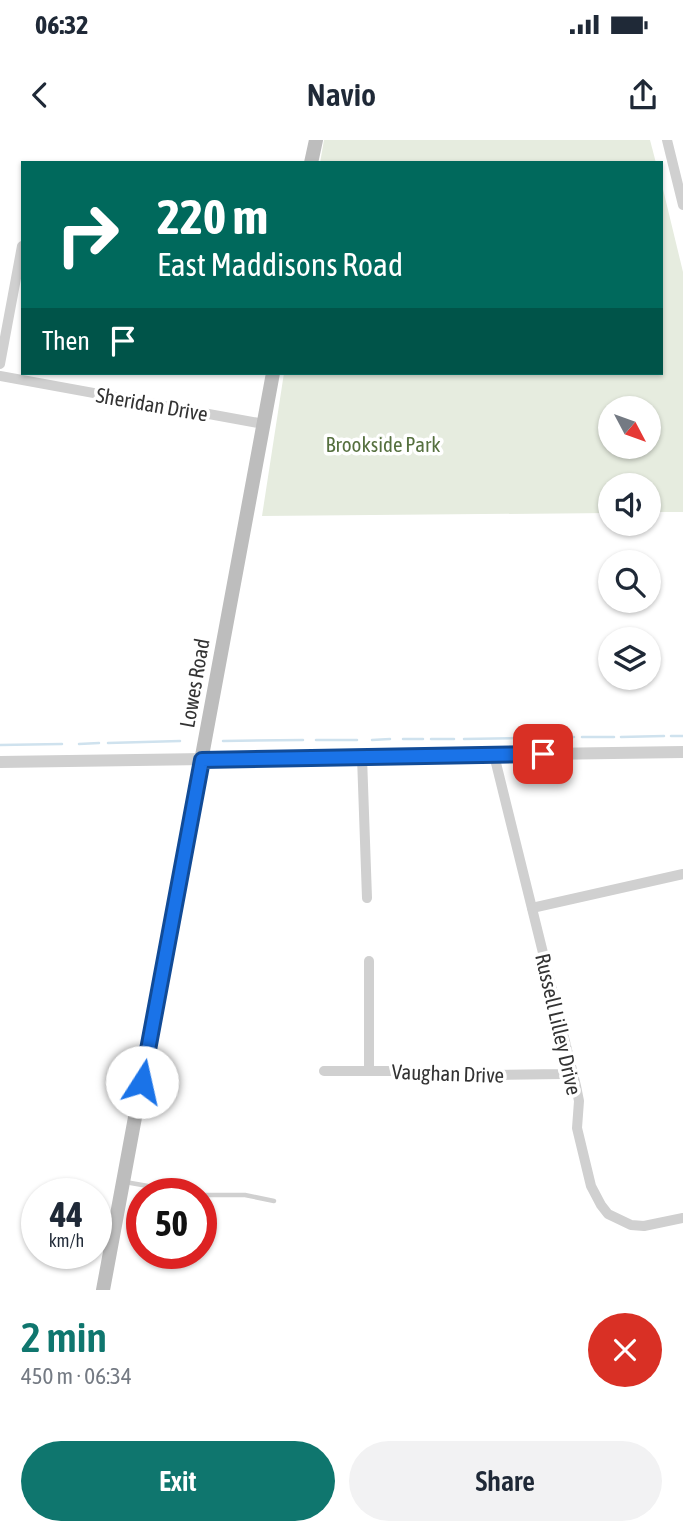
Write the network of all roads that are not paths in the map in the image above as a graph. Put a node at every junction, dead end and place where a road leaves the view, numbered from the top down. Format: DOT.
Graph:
graph roads {
  1 [pos="316,140"];
  2 [pos="667,140"];
  3 [pos="312,161"];
  4 [pos="683,205"];
  5 [pos="21,251"];
  6 [pos="0,364"];
  7 [pos="273,375"];
  8 [pos="0,376"];
  9 [pos="264,424"];
  10 [pos="683,752"];
  11 [pos="494,755"];
  12 [pos="362,757"];
  13 [pos="202,760"];
  14 [pos="0,762"];
  15 [pos="683,874"];
  16 [pos="367,898"];
  17 [pos="532,908"];
  18 [pos="369,961"];
  19 [pos="324,1070"];
  20 [pos="369,1071"];
  21 [pos="572,1072"];
  22 [pos="124,1181"];
  23 [pos="217,1195"];
  24 [pos="274,1200"];
  25 [pos="683,1218"];
  26 [pos="103,1290"];
  1 -- 3 [label="main road"];
  2 -- 4 [label="street"];
  5 -- 6 [label="street"];
  7 -- 9 [label="main road, Lowes Road"];
  8 -- 9 [label="street, Sheridan Drive"];
  9 -- 13 [label="main road, Lowes Road"];
  10 -- 11 [label="street"];
  11 -- 12 [label="street"];
  11 -- 17 [label="street, Russell Lilley Drive"];
  12 -- 13 [label="street"];
  12 -- 16 [label="street"];
  13 -- 14 [label="street"];
  13 -- 22 [label="main road, Lowes Road"];
  15 -- 17 [label="street"];
  17 -- 21 [label="street, Russell Lilley Drive"];
  18 -- 20 [label="street"];
  19 -- 20 [label="street, Vaughan Drive"];
  20 -- 21 [label="street, Vaughan Drive"];
  21 -- 25 [label="street, Russell Lilley Drive"];
  22 -- 26 [label="main road, Lowes Road"];
  23 -- 24 [label="lane"];
}
